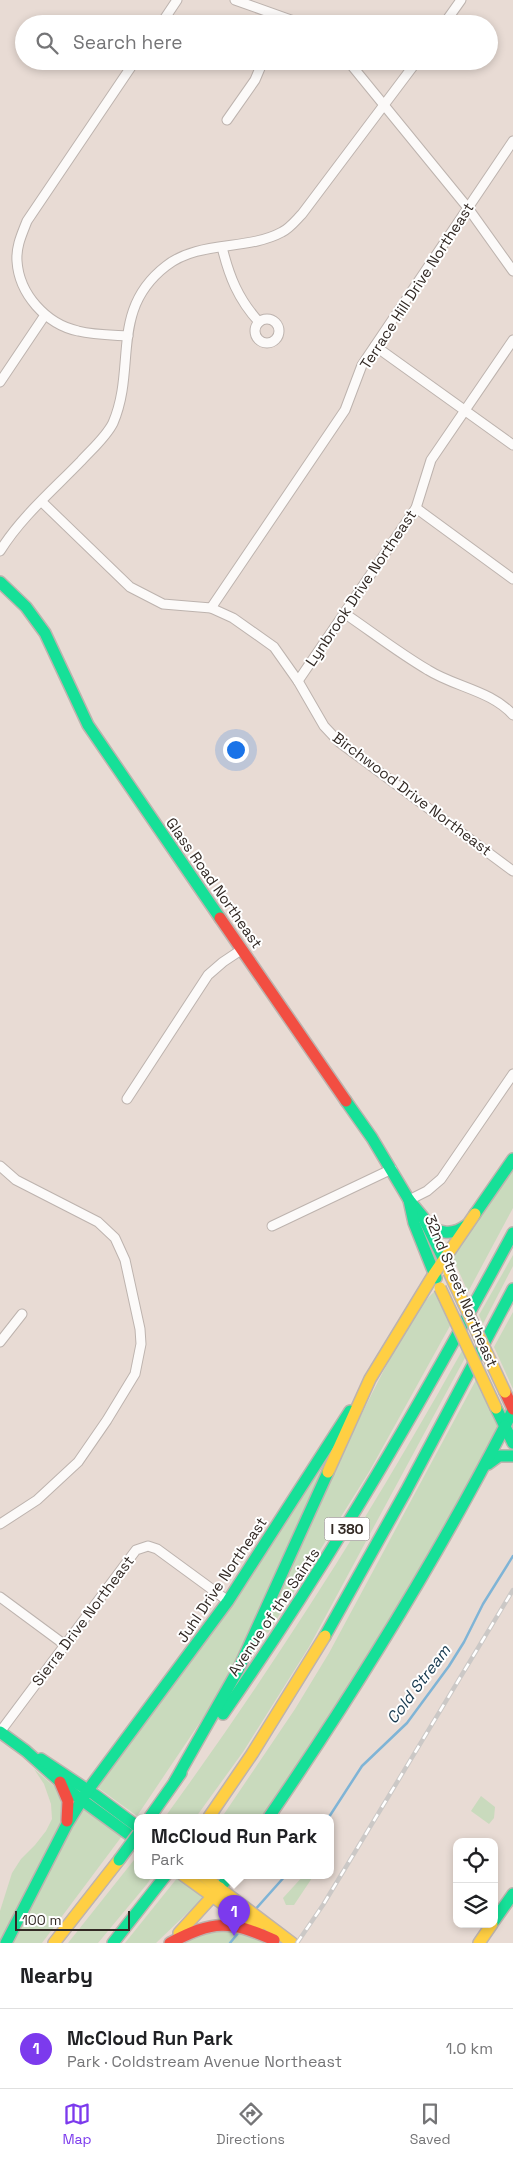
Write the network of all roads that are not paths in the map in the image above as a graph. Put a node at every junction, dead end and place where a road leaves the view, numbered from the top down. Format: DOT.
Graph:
graph roads {
  1 [pos="177,0"];
  2 [pos="235,0"];
  3 [pos="461,0"];
  4 [pos="262,5"];
  5 [pos="167,15"];
  6 [pos="273,15"];
  7 [pos="450,15"];
  8 [pos="129,70"];
  9 [pos="259,70"];
  10 [pos="355,70"];
  11 [pos="410,70"];
  12 [pos="384,106"];
  13 [pos="227,120"];
  14 [pos="513,141"];
  15 [pos="468,208"];
  16 [pos="222,247"];
  17 [pos="513,271"];
  18 [pos="45,315"];
  19 [pos="259,322"];
  20 [pos="128,336"];
  21 [pos="513,340"];
  22 [pos="375,346"];
  23 [pos="0,382"];
  24 [pos="464,410"];
  25 [pos="513,445"];
  26 [pos="42,502"];
  27 [pos="416,508"];
  28 [pos="0,551"];
  29 [pos="513,579"];
  30 [pos="0,582"];
  31 [pos="211,608"];
  32 [pos="344,613"];
  33 [pos="298,681"];
  34 [pos="513,715"];
  35 [pos="513,871"];
  36 [pos="241,950"];
  37 [pos="513,1074"];
  38 [pos="127,1099"];
  39 [pos="513,1159"];
  40 [pos="0,1166"];
  41 [pos="392,1168"];
  42 [pos="409,1200"];
  43 [pos="426,1223"];
  44 [pos="468,1224"];
  45 [pos="272,1226"];
  46 [pos="513,1233"];
  47 [pos="444,1260"];
  48 [pos="434,1274"];
  49 [pos="513,1288"];
  50 [pos="22,1314"];
  51 [pos="0,1342"];
  52 [pos="370,1379"];
  53 [pos="513,1410"];
  54 [pos="505,1426"];
  55 [pos="513,1443"];
  56 [pos="513,1456"];
  57 [pos="482,1472"];
  58 [pos="0,1524"];
  59 [pos="0,1597"];
  60 [pos="228,1601"];
  61 [pos="65,1645"];
  62 [pos="0,1732"];
  63 [pos="26,1752"];
  64 [pos="175,1781"];
  65 [pos="60,1782"];
  66 [pos="85,1795"];
  67 [pos="153,1813"];
  68 [pos="211,1814"];
  69 [pos="271,1814"];
  70 [pos="67,1824"];
  71 [pos="134,1825"];
  72 [pos="134,1838"];
  73 [pos="134,1839"];
  74 [pos="163,1879"];
  75 [pos="191,1879"];
  76 [pos="205,1879"];
  77 [pos="227,1879"];
  78 [pos="217,1893"];
  79 [pos="513,1894"];
  80 [pos="498,1915"];
  81 [pos="240,1916"];
  82 [pos="489,1928"];
  83 [pos="261,1929"];
  84 [pos="276,1942"];
  85 [pos="6,1943"];
  86 [pos="54,1943"];
  87 [pos="113,1943"];
  88 [pos="170,1943"];
  89 [pos="292,1943"];
  90 [pos="479,1943"];
  1 -- 5 [label="street"];
  2 -- 4 [label="street"];
  3 -- 7 [label="street"];
  4 -- 6 [label="street"];
  8 -- 18 [label="street"];
  9 -- 13 [label="street"];
  10 -- 12 [label="street"];
  11 -- 12 [label="street"];
  12 -- 15 [label="street"];
  12 -- 16 [label="street"];
  14 -- 15 [label="street, Terrace Hill Drive Northeast"];
  15 -- 17 [label="street"];
  15 -- 22 [label="street, Terrace Hill Drive Northeast"];
  16 -- 19 [label="street"];
  16 -- 20 [label="street"];
  18 -- 20 [label="street"];
  18 -- 23 [label="street"];
  20 -- 26 [label="street"];
  21 -- 24 [label="street, Lynbrook Drive Northeast"];
  22 -- 24 [label="street"];
  22 -- 31 [label="street, Terrace Hill Drive Northeast"];
  24 -- 25 [label="street"];
  24 -- 27 [label="street, Lynbrook Drive Northeast"];
  26 -- 28 [label="street"];
  26 -- 31 [label="street, Birchwood Drive Northeast"];
  27 -- 29 [label="street"];
  27 -- 32 [label="street, Lynbrook Drive Northeast"];
  30 -- 36 [label="main road, Glass Road Northeast"];
  31 -- 33 [label="street, Birchwood Drive Northeast"];
  32 -- 33 [label="street, Lynbrook Drive Northeast"];
  32 -- 34 [label="street"];
  33 -- 35 [label="street, Birchwood Drive Northeast"];
  36 -- 38 [label="street"];
  36 -- 41 [label="main road, Glass Road Northeast"];
  37 -- 42 [label="street"];
  39 -- 44 [label="main road"];
  40 -- 58 [label="street"];
  41 -- 42 [label="main road, Glass Road Northeast"];
  41 -- 45 [label="street"];
  42 -- 43 [label="main road, 32nd Street Northeast"];
  42 -- 48 [label="main road, 32nd Street Northeast"];
  43 -- 44 [label="main road"];
  43 -- 47 [label="main road, 32nd Street Northeast"];
  44 -- 47 [label="main road"];
  46 -- 64 [label="main road, Avenue of the Saints / I 380"];
  47 -- 48 [label="main road"];
  47 -- 53 [label="main road, 32nd Street Northeast, bridge"];
  48 -- 52 [label="main road"];
  48 -- 54 [label="main road, 32nd Street Northeast, bridge"];
  49 -- 68 [label="main road, I 380"];
  50 -- 51 [label="street"];
  52 -- 60 [label="main road, Juhl Drive Northeast"];
  52 -- 64 [label="main road"];
  53 -- 54 [label="main road"];
  54 -- 55 [label="main road, 32nd Street Northeast"];
  54 -- 57 [label="main road"];
  56 -- 57 [label="main road"];
  57 -- 69 [label="main road"];
  59 -- 61 [label="street"];
  60 -- 61 [label="street, Sierra Drive Northeast"];
  60 -- 66 [label="main road, Juhl Drive Northeast"];
  61 -- 62 [label="street, Sierra Drive Northeast"];
  62 -- 63 [label="main road"];
  63 -- 65 [label="main road"];
  63 -- 66 [label="main road"];
  64 -- 67 [label="main road, Avenue of the Saints / I 380"];
  65 -- 66 [label="main road"];
  65 -- 70 [label="main road"];
  66 -- 70 [label="main road, Juhl Drive Northeast"];
  66 -- 71 [label="main road"];
  66 -- 72 [label="main road"];
  70 -- 85 [label="main road, Juhl Drive Northeast"];
  73 -- 86 [label="main road, bridge"];
  74 -- 87 [label="main road"];
  75 -- 78 [label="main road"];
  76 -- 78 [label="main road"];
  77 -- 78 [label="main road"];
  78 -- 81 [label="main road"];
  78 -- 88 [label="main road"];
  79 -- 80 [label="main road"];
  81 -- 83 [label="main road"];
  81 -- 83 [label="main road"];
  81 -- 88 [label="main road"];
  82 -- 90 [label="main road"];
  83 -- 84 [label="main road"];
  83 -- 89 [label="main road"];
}
